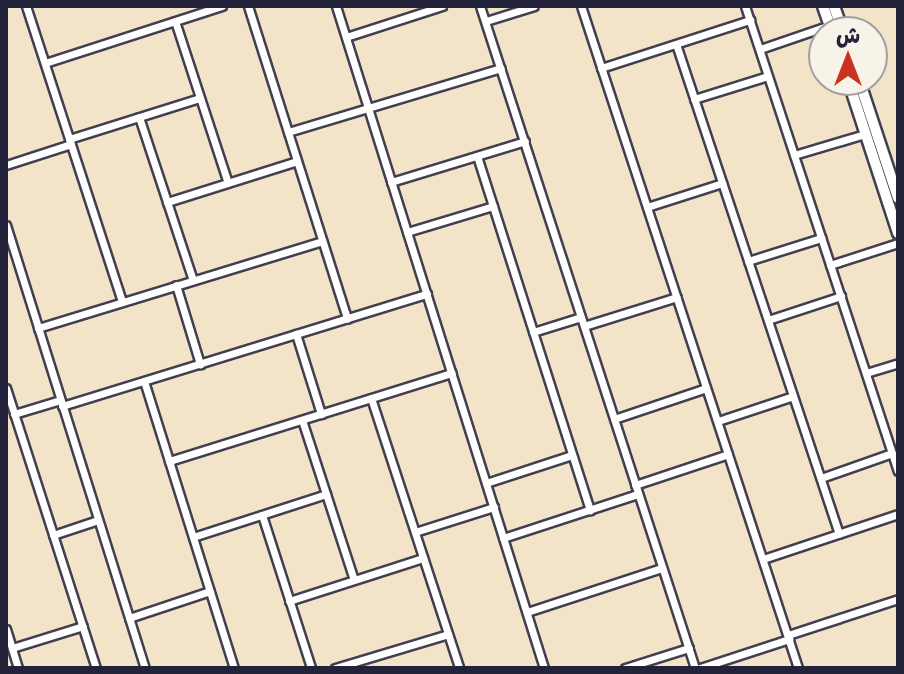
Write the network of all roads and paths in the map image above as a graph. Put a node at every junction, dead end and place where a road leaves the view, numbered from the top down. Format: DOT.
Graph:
graph roads {
  1 [pos="26,6"];
  2 [pos="222,6"];
  3 [pos="248,6"];
  4 [pos="336,6"];
  5 [pos="480,6"];
  6 [pos="534,6"];
  7 [pos="581,6"];
  8 [pos="745,6"];
  9 [pos="437,7"];
  10 [pos="194,10"];
  11 [pos="750,20"];
  12 [pos="175,21"];
  13 [pos="486,21"];
  14 [pos="808,35"];
  15 [pos="346,37"];
  16 [pos="676,44"];
  17 [pos="760,49"];
  18 [pos="45,63"];
  19 [pos="501,68"];
  20 [pos="601,68"];
  21 [pos="768,76"];
  22 [pos="853,96"];
  23 [pos="864,96"];
  24 [pos="200,98"];
  25 [pos="694,99"];
  26 [pos="368,108"];
  27 [pos="139,117"];
  28 [pos="288,132"];
  29 [pos="865,134"];
  30 [pos="525,141"];
  31 [pos="70,142"];
  32 [pos="794,155"];
  33 [pos="477,156"];
  34 [pos="297,161"];
  35 [pos="6,165"];
  36 [pos="391,182"];
  37 [pos="228,183"];
  38 [pos="722,183"];
  39 [pos="898,198"];
  40 [pos="167,202"];
  41 [pos="493,206"];
  42 [pos="647,207"];
  43 [pos="895,215"];
  44 [pos="6,225"];
  45 [pos="407,232"];
  46 [pos="898,233"];
  47 [pos="821,238"];
  48 [pos="322,241"];
  49 [pos="898,243"];
  50 [pos="17,258"];
  51 [pos="748,261"];
  52 [pos="6,262"];
  53 [pos="830,265"];
  54 [pos="193,280"];
  55 [pos="176,285"];
  56 [pos="427,294"];
  57 [pos="841,296"];
  58 [pos="677,297"];
  59 [pos="122,302"];
  60 [pos="347,319"];
  61 [pos="768,320"];
  62 [pos="583,322"];
  63 [pos="38,328"];
  64 [pos="533,332"];
  65 [pos="296,334"];
  66 [pos="898,363"];
  67 [pos="200,364"];
  68 [pos="452,373"];
  69 [pos="866,373"];
  70 [pos="144,381"];
  71 [pos="6,388"];
  72 [pos="706,388"];
  73 [pos="793,396"];
  74 [pos="371,398"];
  75 [pos="61,403"];
  76 [pos="8,404"];
  77 [pos="14,414"];
  78 [pos="321,414"];
  79 [pos="614,419"];
  80 [pos="302,420"];
  81 [pos="718,421"];
  82 [pos="892,453"];
  83 [pos="728,454"];
  84 [pos="572,455"];
  85 [pos="169,461"];
  86 [pos="898,470"];
  87 [pos="821,478"];
  88 [pos="486,483"];
  89 [pos="637,490"];
  90 [pos="326,494"];
  91 [pos="494,507"];
  92 [pos="590,510"];
  93 [pos="898,514"];
  94 [pos="262,515"];
  95 [pos="98,520"];
  96 [pos="415,532"];
  97 [pos="839,534"];
  98 [pos="53,535"];
  99 [pos="193,537"];
  100 [pos="503,538"];
  101 [pos="423,558"];
  102 [pos="763,559"];
  103 [pos="662,568"];
  104 [pos="354,580"];
  105 [pos="210,591"];
  106 [pos="898,599"];
  107 [pos="289,601"];
  108 [pos="527,612"];
  109 [pos="129,618"];
  110 [pos="83,626"];
  111 [pos="6,629"];
  112 [pos="448,634"];
  113 [pos="788,637"];
  114 [pos="12,648"];
  115 [pos="689,648"];
  116 [pos="18,668"];
  117 [pos="96,668"];
  118 [pos="145,668"];
  119 [pos="234,668"];
  120 [pos="311,668"];
  121 [pos="335,668"];
  122 [pos="459,668"];
  123 [pos="544,668"];
  124 [pos="625,668"];
  125 [pos="697,668"];
  126 [pos="798,668"];
  1 -- 18 [label="street"];
  2 -- 10 [label="street"];
  3 -- 28 [label="street"];
  4 -- 15 [label="street"];
  5 -- 13 [label="street"];
  6 -- 13 [label="street"];
  7 -- 20 [label="street"];
  8 -- 11 [label="street"];
  9 -- 15 [label="street"];
  10 -- 12 [label="street"];
  11 -- 16 [label="street"];
  11 -- 17 [label="street"];
  12 -- 18 [label="street"];
  12 -- 24 [label="street"];
  13 -- 19 [label="street"];
  14 -- 17 [label="street"];
  15 -- 26 [label="street"];
  16 -- 20 [label="street"];
  16 -- 25 [label="street"];
  17 -- 21 [label="street"];
  18 -- 31 [label="street"];
  19 -- 26 [label="street"];
  19 -- 30 [label="street"];
  20 -- 42 [label="street"];
  21 -- 25 [label="street"];
  21 -- 32 [label="street"];
  22 -- 29 [label="street"];
  23 -- 39 [label="street"];
  24 -- 27 [label="street"];
  24 -- 37 [label="street"];
  25 -- 38 [label="street"];
  26 -- 28 [label="street"];
  26 -- 36 [label="street"];
  27 -- 31 [label="street"];
  27 -- 40 [label="street"];
  28 -- 34 [label="street"];
  29 -- 32 [label="street"];
  29 -- 43 [label="street"];
  30 -- 33 [label="street"];
  30 -- 62 [label="street"];
  31 -- 35 [label="street"];
  31 -- 59 [label="street"];
  32 -- 47 [label="street"];
  33 -- 36 [label="street"];
  33 -- 41 [label="street"];
  34 -- 37 [label="street"];
  34 -- 48 [label="street"];
  36 -- 45 [label="street"];
  37 -- 40 [label="street"];
  38 -- 42 [label="street"];
  38 -- 51 [label="street"];
  40 -- 54 [label="street"];
  41 -- 45 [label="street"];
  41 -- 64 [label="street"];
  42 -- 58 [label="street"];
  43 -- 46 [label="street"];
  44 -- 50 [label="street"];
  45 -- 56 [label="street"];
  47 -- 51 [label="street"];
  47 -- 53 [label="street"];
  48 -- 54 [label="street"];
  48 -- 60 [label="street"];
  49 -- 53 [label="street"];
  50 -- 52 [label="street"];
  50 -- 63 [label="street"];
  51 -- 61 [label="street"];
  53 -- 57 [label="street"];
  54 -- 55 [label="street"];
  55 -- 59 [label="street"];
  55 -- 67 [label="street"];
  56 -- 60 [label="street"];
  56 -- 68 [label="street"];
  57 -- 61 [label="street"];
  57 -- 69 [label="street"];
  58 -- 62 [label="street"];
  58 -- 72 [label="street"];
  59 -- 63 [label="street"];
  60 -- 65 [label="street"];
  61 -- 73 [label="street"];
  62 -- 64 [label="street"];
  62 -- 79 [label="street"];
  63 -- 75 [label="street"];
  64 -- 84 [label="street"];
  65 -- 67 [label="street"];
  65 -- 78 [label="street"];
  66 -- 69 [label="street"];
  67 -- 70 [label="street"];
  68 -- 74 [label="street"];
  68 -- 88 [label="street"];
  69 -- 82 [label="street"];
  70 -- 75 [label="street"];
  70 -- 85 [label="street"];
  71 -- 76 [label="street"];
  72 -- 79 [label="street"];
  72 -- 81 [label="street"];
  73 -- 81 [label="street"];
  73 -- 87 [label="street"];
  74 -- 78 [label="street"];
  74 -- 96 [label="street"];
  75 -- 77 [label="street"];
  75 -- 95 [label="street"];
  76 -- 77 [label="street"];
  77 -- 98 [label="street"];
  78 -- 80 [label="street"];
  79 -- 89 [label="street"];
  80 -- 85 [label="street"];
  80 -- 90 [label="street"];
  81 -- 83 [label="street"];
  82 -- 86 [label="street"];
  82 -- 87 [label="street"];
  83 -- 89 [label="street"];
  83 -- 102 [label="street"];
  84 -- 88 [label="street"];
  84 -- 92 [label="street"];
  85 -- 99 [label="street"];
  87 -- 97 [label="street"];
  88 -- 91 [label="street"];
  89 -- 92 [label="street"];
  89 -- 103 [label="street"];
  90 -- 94 [label="street"];
  90 -- 104 [label="street"];
  91 -- 96 [label="street"];
  91 -- 100 [label="street"];
  92 -- 100 [label="street"];
  93 -- 97 [label="street"];
  94 -- 99 [label="street"];
  94 -- 107 [label="street"];
  95 -- 98 [label="street"];
  95 -- 109 [label="street"];
  96 -- 101 [label="street"];
  97 -- 102 [label="street"];
  98 -- 110 [label="street"];
  99 -- 105 [label="street"];
  100 -- 108 [label="street"];
  101 -- 104 [label="street"];
  101 -- 112 [label="street"];
  102 -- 113 [label="street"];
  103 -- 108 [label="street"];
  103 -- 115 [label="street"];
  104 -- 107 [label="street"];
  105 -- 109 [label="street"];
  105 -- 119 [label="street"];
  106 -- 113 [label="street"];
  107 -- 120 [label="street"];
  108 -- 123 [label="street"];
  109 -- 118 [label="street"];
  110 -- 114 [label="street"];
  110 -- 117 [label="street"];
  111 -- 114 [label="street"];
  112 -- 121 [label="street"];
  112 -- 122 [label="street"];
  113 -- 125 [label="street"];
  113 -- 126 [label="street"];
  114 -- 116 [label="street"];
  115 -- 124 [label="street"];
  115 -- 125 [label="street"];
}
